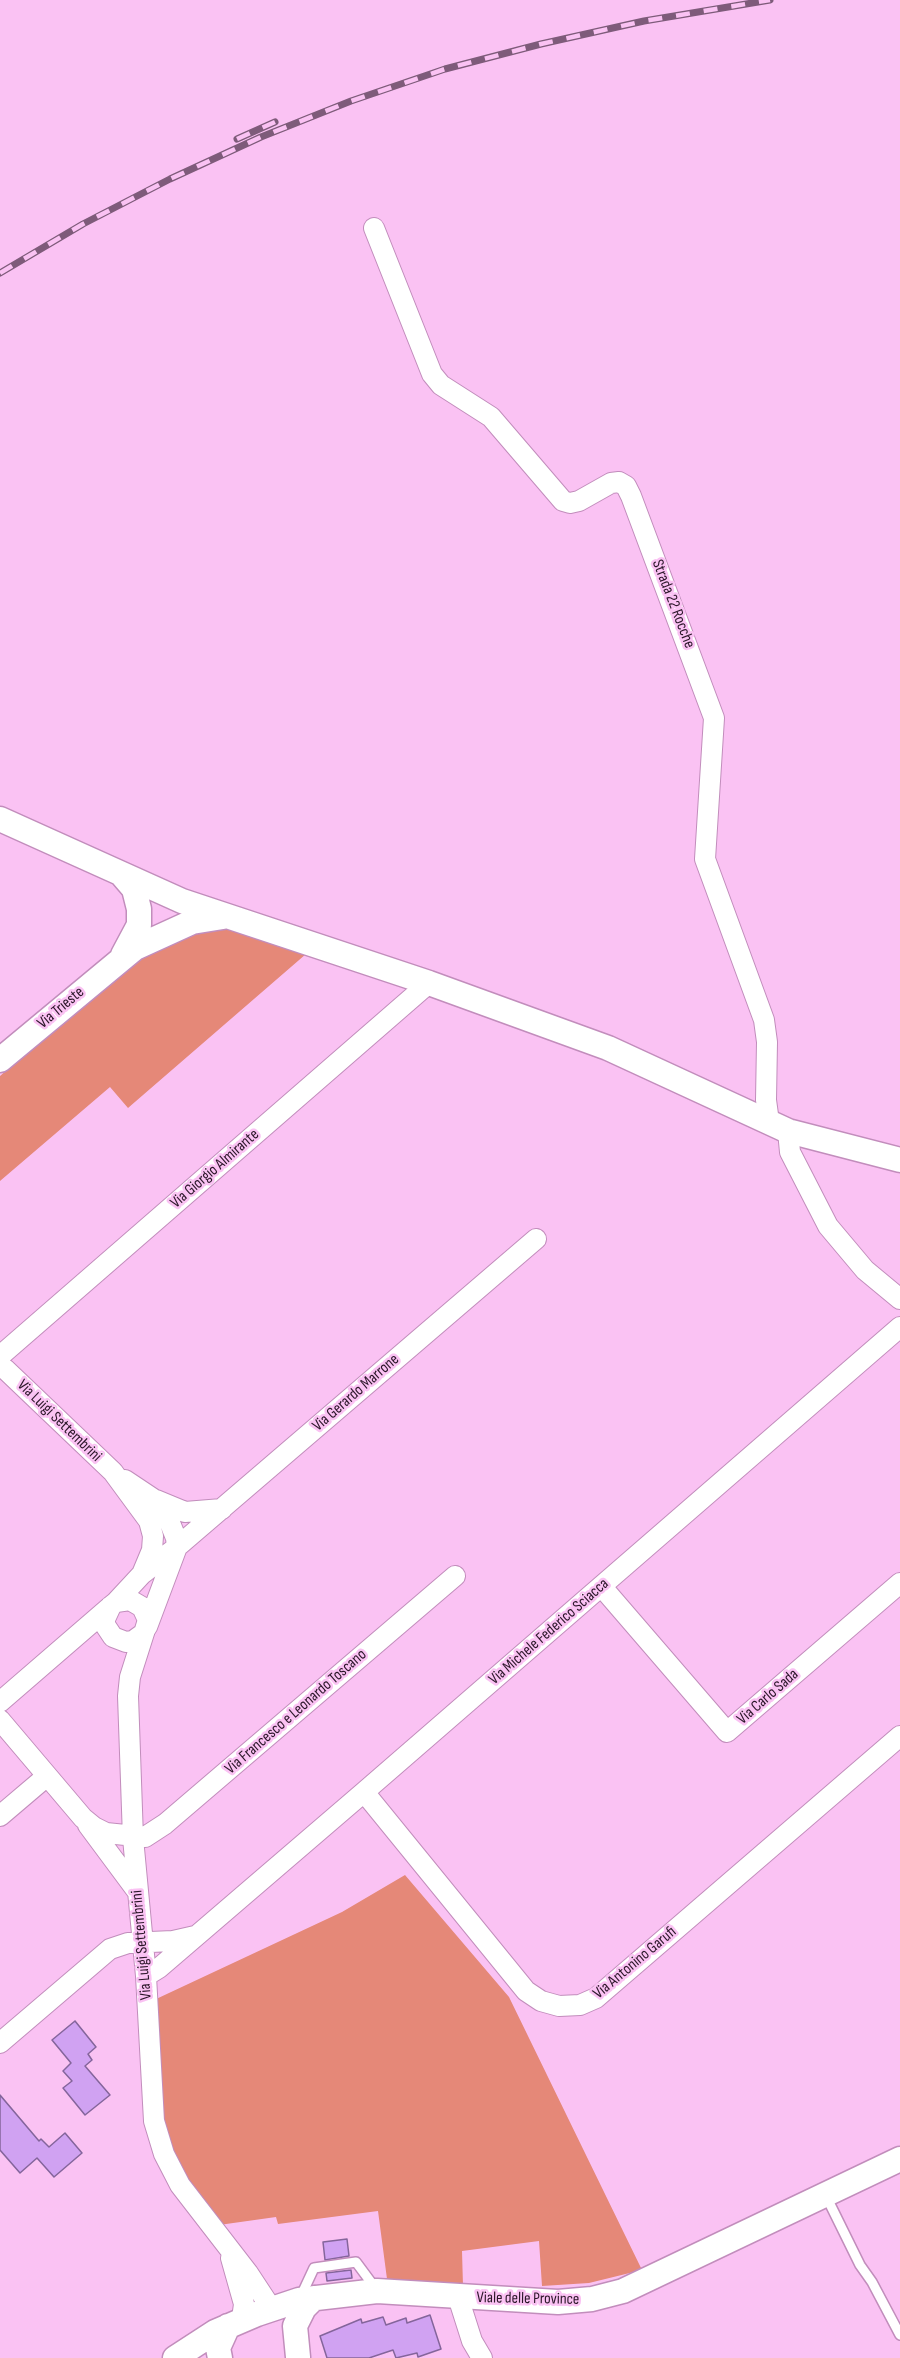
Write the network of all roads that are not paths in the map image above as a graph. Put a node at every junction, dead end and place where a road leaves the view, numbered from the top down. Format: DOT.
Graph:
graph roads {
  1 [pos="374,228"];
  2 [pos="0,819"];
  3 [pos="122,875"];
  4 [pos="173,898"];
  5 [pos="232,917"];
  6 [pos="145,932"];
  7 [pos="429,983"];
  8 [pos="0,1060"];
  9 [pos="778,1126"];
  10 [pos="900,1160"];
  11 [pos="536,1239"];
  12 [pos="900,1299"];
  13 [pos="900,1327"];
  14 [pos="3,1362"];
  15 [pos="113,1472"];
  16 [pos="155,1500"];
  17 [pos="222,1509"];
  18 [pos="177,1547"];
  19 [pos="142,1574"];
  20 [pos="455,1576"];
  21 [pos="900,1583"];
  22 [pos="602,1587"];
  23 [pos="114,1604"];
  24 [pos="145,1630"];
  25 [pos="0,1702"];
  26 [pos="0,1720"];
  27 [pos="900,1736"];
  28 [pos="47,1776"];
  29 [pos="364,1792"];
  30 [pos="0,1816"];
  31 [pos="83,1818"];
  32 [pos="133,1838"];
  33 [pos="137,1891"];
  34 [pos="197,1935"];
  35 [pos="142,1942"];
  36 [pos="146,1976"];
  37 [pos="0,2043"];
  38 [pos="900,2159"];
  39 [pos="825,2194"];
  40 [pos="224,2239"];
  41 [pos="458,2297"];
  42 [pos="306,2299"];
  43 [pos="271,2308"];
  44 [pos="235,2323"];
  45 [pos="900,2335"];
  46 [pos="175,2358"];
  47 [pos="180,2358"];
  48 [pos="197,2358"];
  49 [pos="220,2358"];
  50 [pos="298,2358"];
  51 [pos="482,2358"];
  1 -- 9 [label="street, Strada 22 Rocche"];
  2 -- 3 [label="street"];
  3 -- 4 [label="street"];
  3 -- 6 [label="street"];
  4 -- 5 [label="street"];
  4 -- 6 [label="street"];
  5 -- 6 [label="street"];
  5 -- 7 [label="street"];
  6 -- 8 [label="street, Via Trieste"];
  7 -- 9 [label="street"];
  7 -- 14 [label="street, Via Giorgio Almirante"];
  9 -- 10 [label="street"];
  9 -- 12 [label="street"];
  11 -- 17 [label="street, Via Gerardo Marrone"];
  13 -- 22 [label="street, Via Michele Federico Sciacca"];
  14 -- 15 [label="street, Via Luigi Settembrini"];
  15 -- 16 [label="street"];
  15 -- 19 [label="street"];
  16 -- 17 [label="street"];
  16 -- 18 [label="street"];
  17 -- 18 [label="street, Via Gerardo Marrone"];
  18 -- 19 [label="street, Via Gerardo Marrone"];
  18 -- 24 [label="street, Via Luigi Settembrini"];
  19 -- 23 [label="street"];
  20 -- 32 [label="street, Via Francesco e Leonardo Toscano"];
  21 -- 22 [label="street, Via Carlo Sada"];
  22 -- 29 [label="street, Via Michele Federico Sciacca"];
  23 -- 24 [label="street"];
  23 -- 24 [label="street"];
  23 -- 25 [label="street"];
  24 -- 32 [label="street, Via Luigi Settembrini"];
  26 -- 28 [label="street"];
  27 -- 29 [label="street, Via Antonino Garufi"];
  28 -- 30 [label="street"];
  28 -- 31 [label="street"];
  29 -- 34 [label="street, Via Michele Federico Sciacca"];
  31 -- 32 [label="street"];
  31 -- 33 [label="street"];
  32 -- 33 [label="street, Via Luigi Settembrini"];
  33 -- 35 [label="street, Via Luigi Settembrini"];
  34 -- 35 [label="street"];
  34 -- 36 [label="street, Via Michele Federico Sciacca"];
  35 -- 36 [label="street, Via Luigi Settembrini"];
  35 -- 37 [label="street"];
  36 -- 40 [label="street, Via Luigi Settembrini"];
  38 -- 39 [label="street, Viale delle Province"];
  39 -- 41 [label="street, Viale delle Province"];
  39 -- 45 [label="lane"];
  40 -- 43 [label="street"];
  40 -- 44 [label="street"];
  41 -- 42 [label="street, Viale delle Province"];
  41 -- 51 [label="street"];
  42 -- 43 [label="street, Viale delle Province"];
  42 -- 50 [label="street"];
  43 -- 44 [label="street, Viale delle Province"];
  43 -- 50 [label="street"];
  44 -- 46 [label="street, Viale delle Province"];
  44 -- 49 [label="street"];
  47 -- 48 [label="street"];
}
